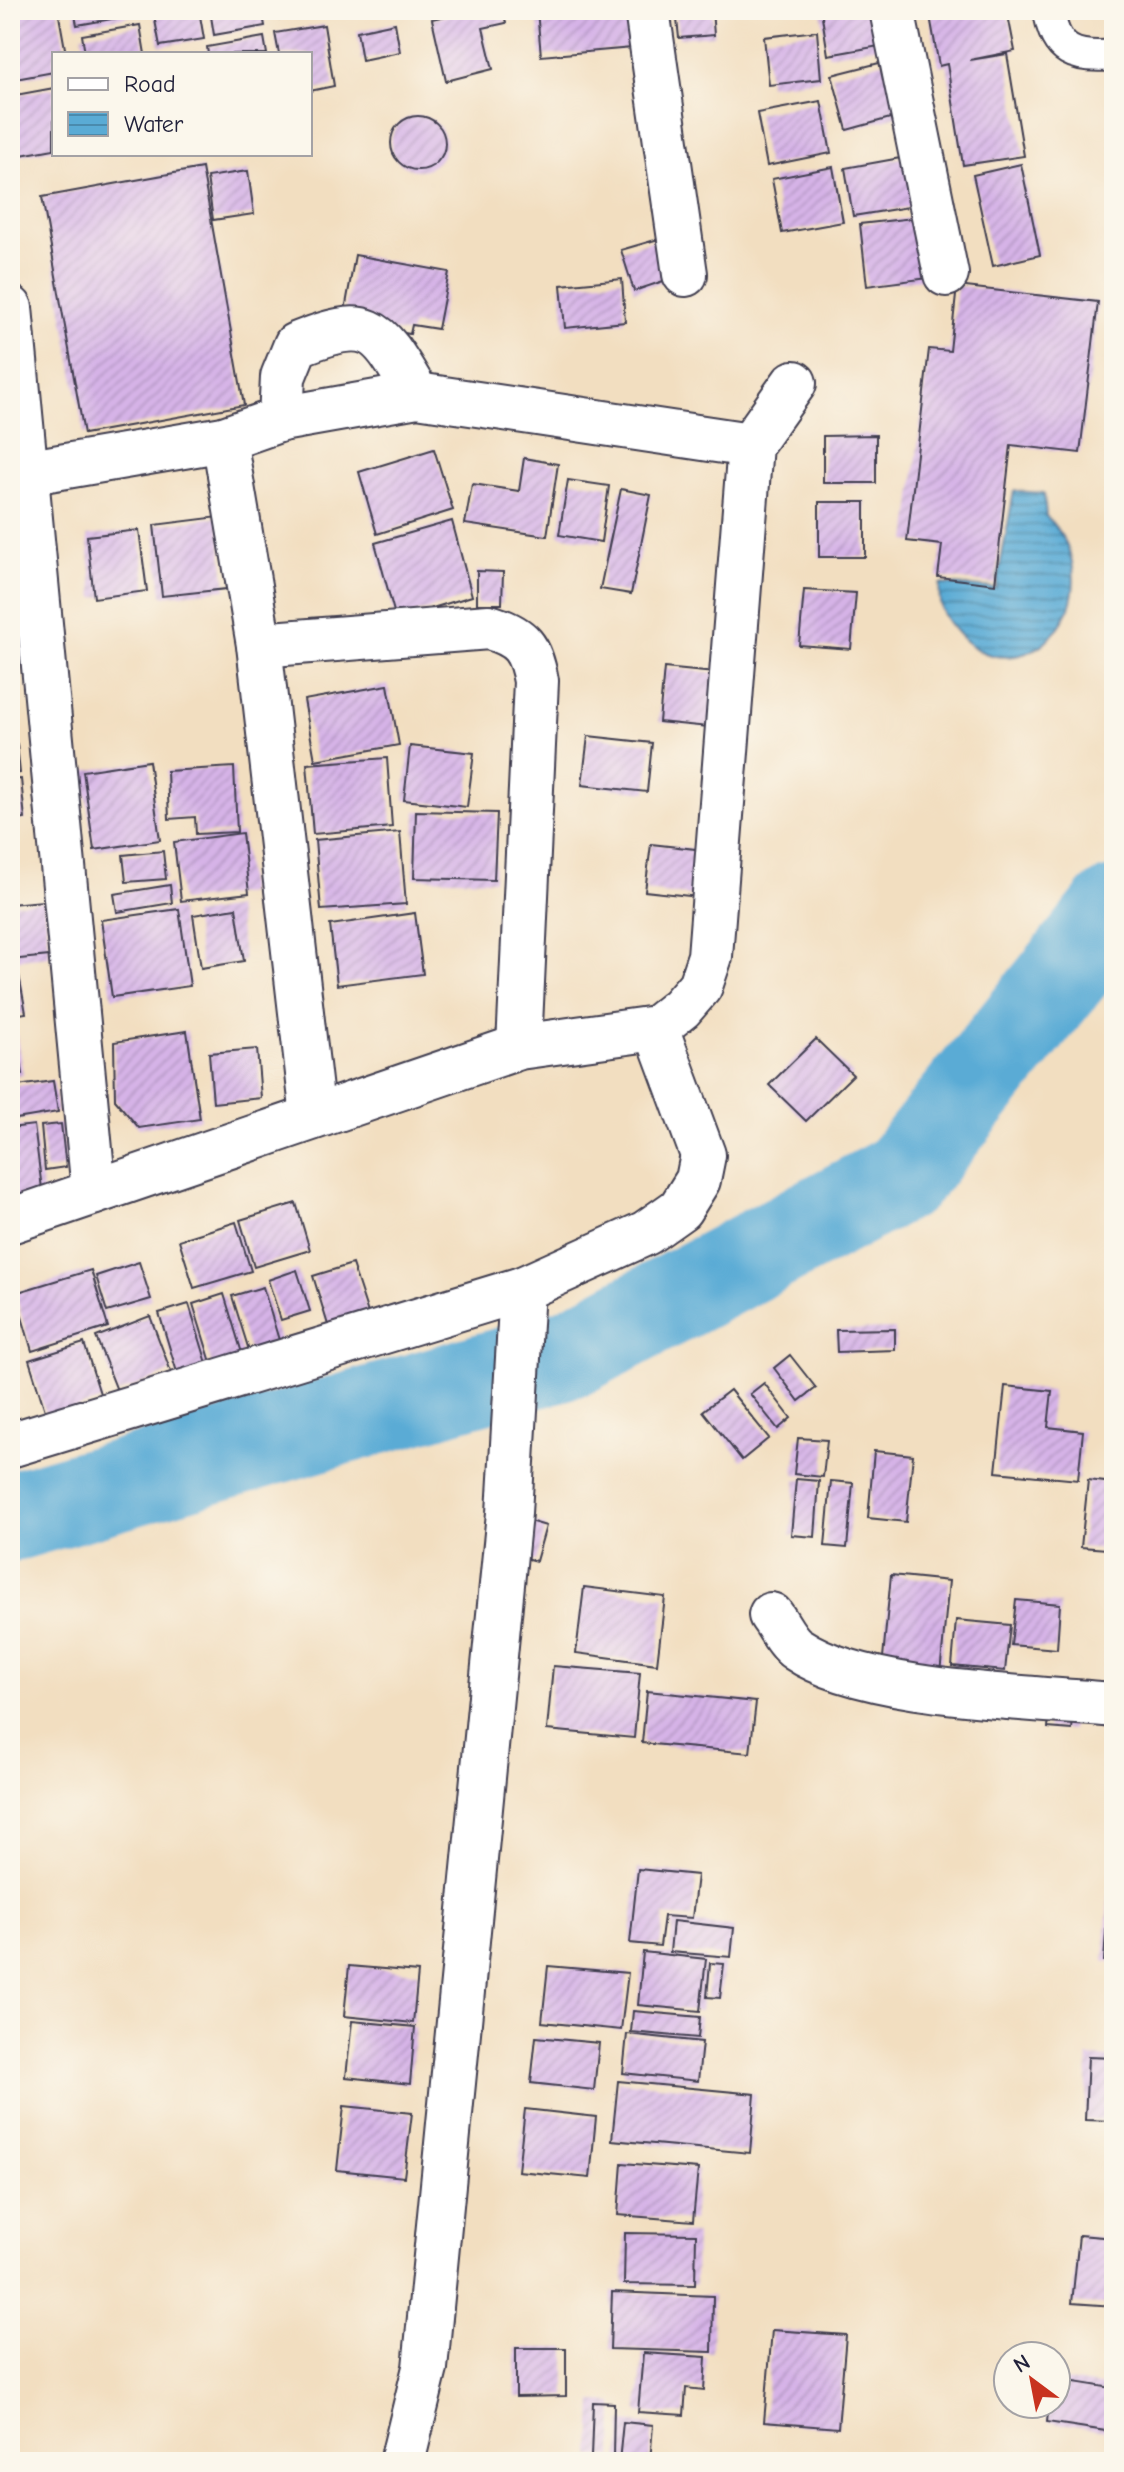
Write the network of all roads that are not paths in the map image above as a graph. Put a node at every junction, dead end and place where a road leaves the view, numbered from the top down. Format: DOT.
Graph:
graph roads {
  1 [pos="647,10"];
  2 [pos="892,10"];
  3 [pos="1049,10"];
  4 [pos="1114,55"];
  5 [pos="685,274"];
  6 [pos="946,274"];
  7 [pos="10,308"];
  8 [pos="794,383"];
  9 [pos="417,395"];
  10 [pos="281,419"];
  11 [pos="224,439"];
  12 [pos="750,445"];
  13 [pos="25,473"];
  14 [pos="259,645"];
  15 [pos="656,1028"];
  16 [pos="519,1047"];
  17 [pos="313,1117"];
  18 [pos="94,1192"];
  19 [pos="10,1221"];
  20 [pos="522,1289"];
  21 [pos="10,1445"];
  22 [pos="771,1615"];
  23 [pos="1114,1705"];
  24 [pos="402,2462"];
  1 -- 5 [label="street"];
  2 -- 6 [label="street"];
  3 -- 4 [label="lane"];
  7 -- 13 [label="street"];
  8 -- 12 [label="street"];
  9 -- 10 [label="street"];
  9 -- 10 [label="street"];
  9 -- 12 [label="street"];
  10 -- 11 [label="street"];
  11 -- 13 [label="street"];
  11 -- 14 [label="street"];
  12 -- 15 [label="street"];
  13 -- 18 [label="street"];
  14 -- 16 [label="street"];
  14 -- 17 [label="street"];
  15 -- 16 [label="street"];
  15 -- 20 [label="street"];
  16 -- 17 [label="street"];
  17 -- 18 [label="street"];
  18 -- 19 [label="street"];
  20 -- 21 [label="street"];
  20 -- 24 [label="street"];
  22 -- 23 [label="street"];
}
